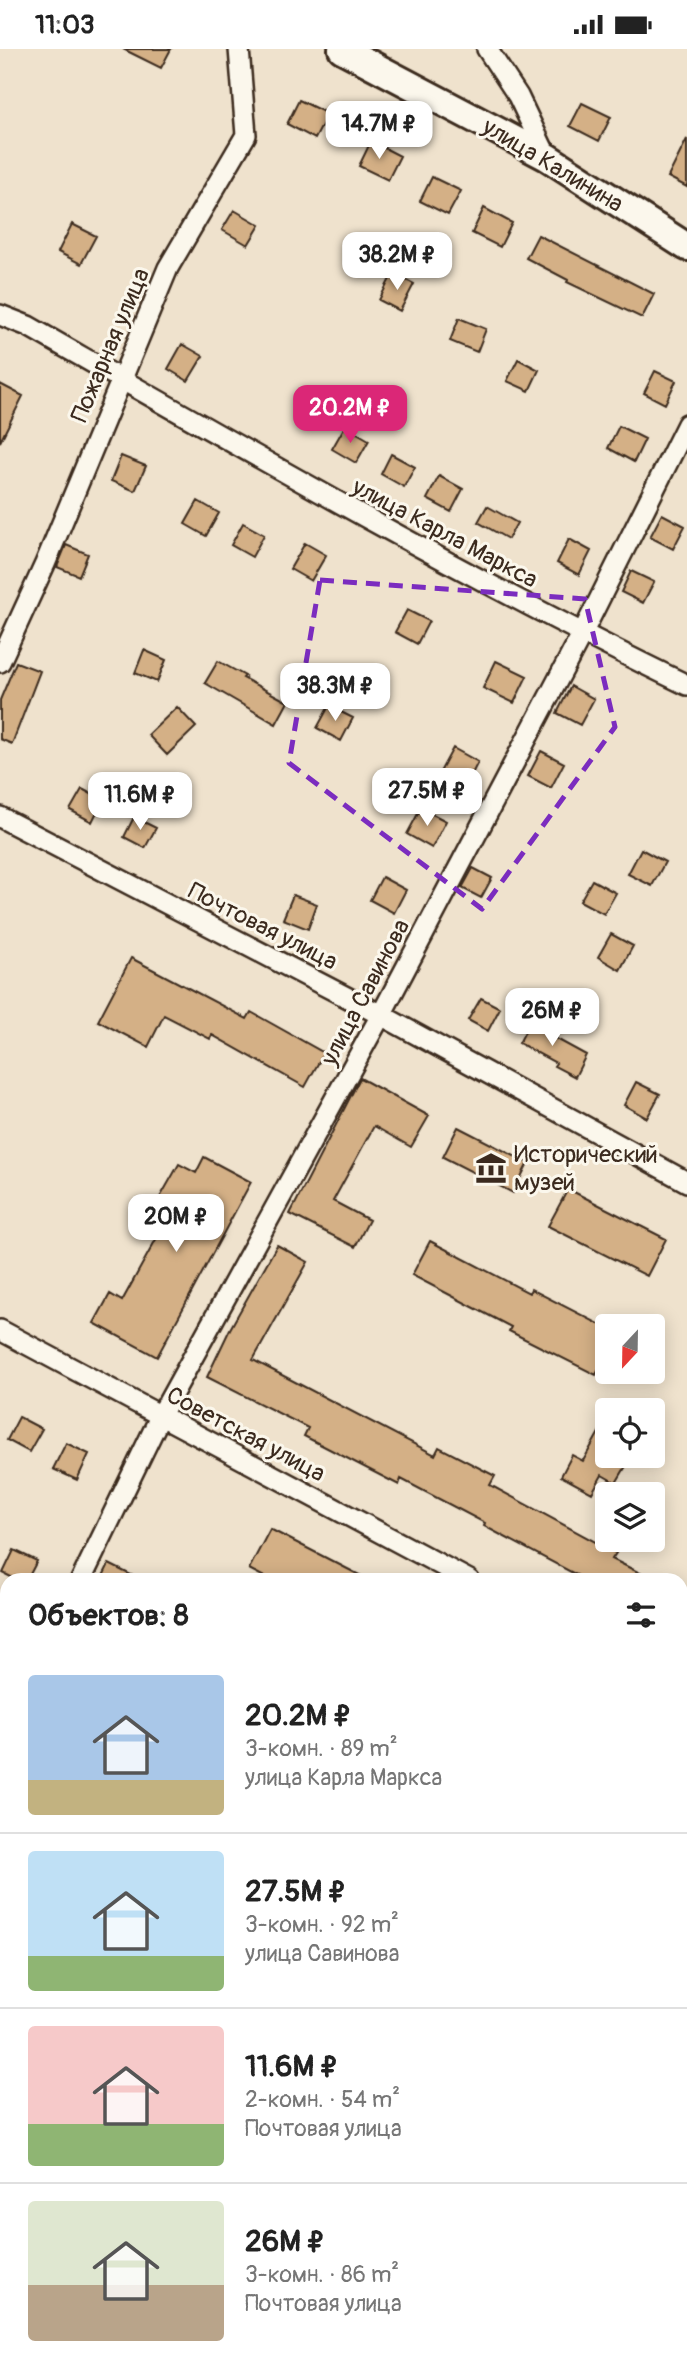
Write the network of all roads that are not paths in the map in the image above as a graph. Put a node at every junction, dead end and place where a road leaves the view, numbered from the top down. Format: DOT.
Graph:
graph roads {
  1 [pos="239,49"];
  2 [pos="342,49"];
  3 [pos="487,49"];
  4 [pos="547,157"];
  5 [pos="687,247"];
  6 [pos="0,315"];
  7 [pos="121,379"];
  8 [pos="687,424"];
  9 [pos="582,634"];
  10 [pos="0,662"];
  11 [pos="687,685"];
  12 [pos="0,817"];
  13 [pos="381,1015"];
  14 [pos="687,1182"];
  15 [pos="0,1330"];
  16 [pos="160,1417"];
  17 [pos="84,1573"];
  18 [pos="456,1573"];
  1 -- 7 [label="street, Пожарная улица"];
  2 -- 4 [label="main road, улица Калинина"];
  3 -- 4 [label="street"];
  4 -- 5 [label="main road, улица Калинина"];
  6 -- 7 [label="street, улица Карла Маркса"];
  7 -- 9 [label="street, улица Карла Маркса"];
  7 -- 10 [label="street, Пожарная улица"];
  8 -- 9 [label="street, улица Савинова"];
  9 -- 11 [label="street, улица Карла Маркса"];
  9 -- 13 [label="street, улица Савинова"];
  12 -- 13 [label="street, Почтовая улица"];
  13 -- 14 [label="street, Почтовая улица"];
  13 -- 16 [label="street, улица Савинова"];
  15 -- 16 [label="street, Советская улица"];
  16 -- 17 [label="street, улица Савинова"];
  16 -- 18 [label="street, Советская улица"];
}
